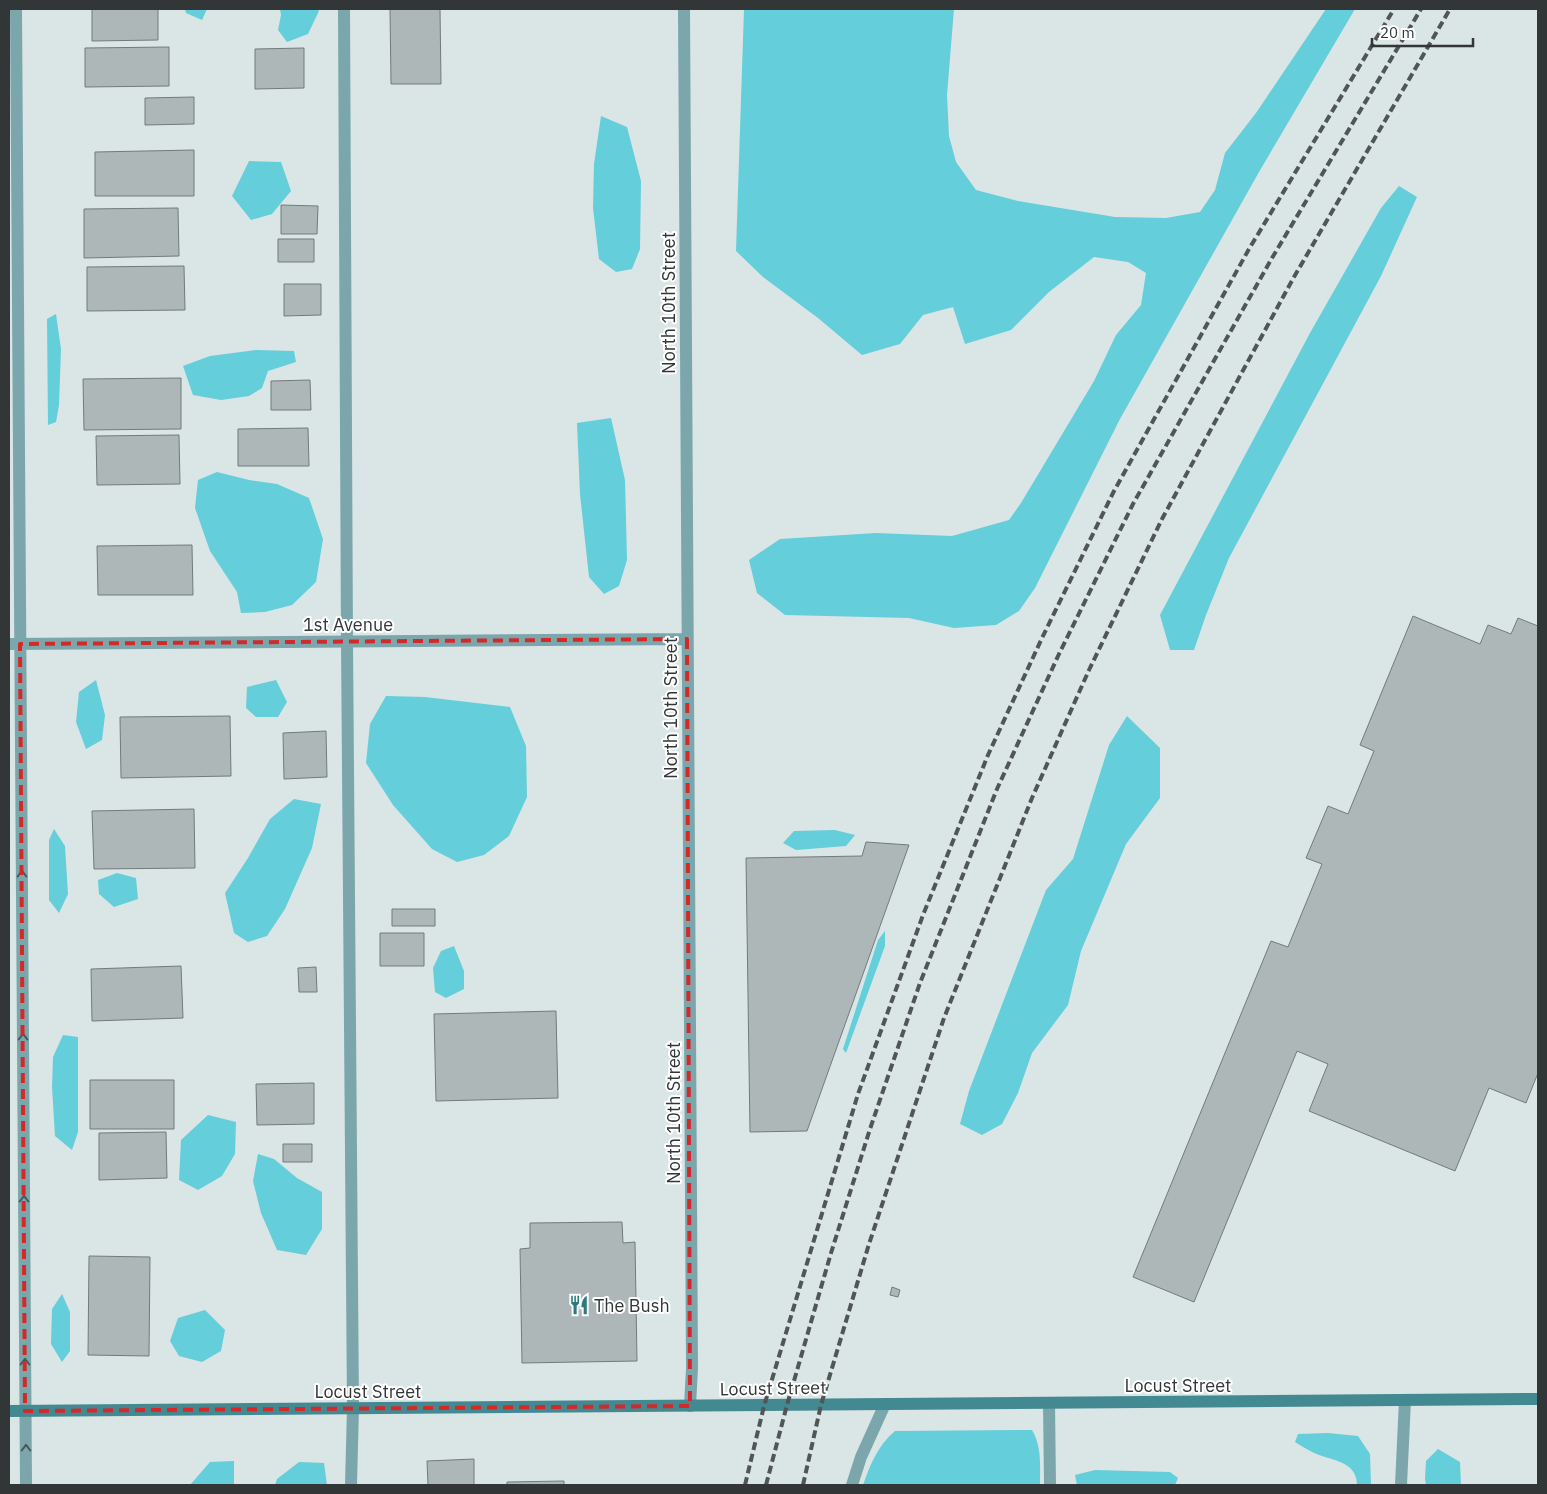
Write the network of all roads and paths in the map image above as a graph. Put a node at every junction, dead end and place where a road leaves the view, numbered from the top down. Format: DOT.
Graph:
graph roads {
  1 [pos="16,9"];
  2 [pos="344,9"];
  3 [pos="684,9"];
  4 [pos="687,639"];
  5 [pos="347,642"];
  6 [pos="14,644"];
  7 [pos="1538,1399"];
  8 [pos="1405,1400"];
  9 [pos="1050,1403"];
  10 [pos="885,1404"];
  11 [pos="690,1406"];
  12 [pos="353,1408"];
  13 [pos="9,1411"];
  14 [pos="26,1411"];
  15 [pos="26,1485"];
  16 [pos="351,1485"];
  17 [pos="852,1485"];
  18 [pos="1050,1485"];
  19 [pos="1400,1485"];
  1 -- 6 [label="street"];
  2 -- 5 [label="street"];
  3 -- 4 [label="street, North 10th Street"];
  4 -- 5 [label="street, 1st Avenue"];
  4 -- 11 [label="street, North 10th Street"];
  5 -- 6 [label="street, 1st Avenue"];
  5 -- 12 [label="street"];
  14 -- 6 [label="street, one-way"];
  7 -- 8 [label="street, Locust Street"];
  8 -- 9 [label="street, Locust Street"];
  8 -- 19 [label="street"];
  9 -- 10 [label="street, Locust Street"];
  9 -- 18 [label="street"];
  10 -- 11 [label="street, Locust Street"];
  10 -- 17 [label="street"];
  11 -- 12 [label="street, Locust Street"];
  12 -- 14 [label="street, Locust Street"];
  12 -- 16 [label="street"];
  13 -- 14 [label="street, Locust Street"];
  15 -- 14 [label="street, one-way"];
}
